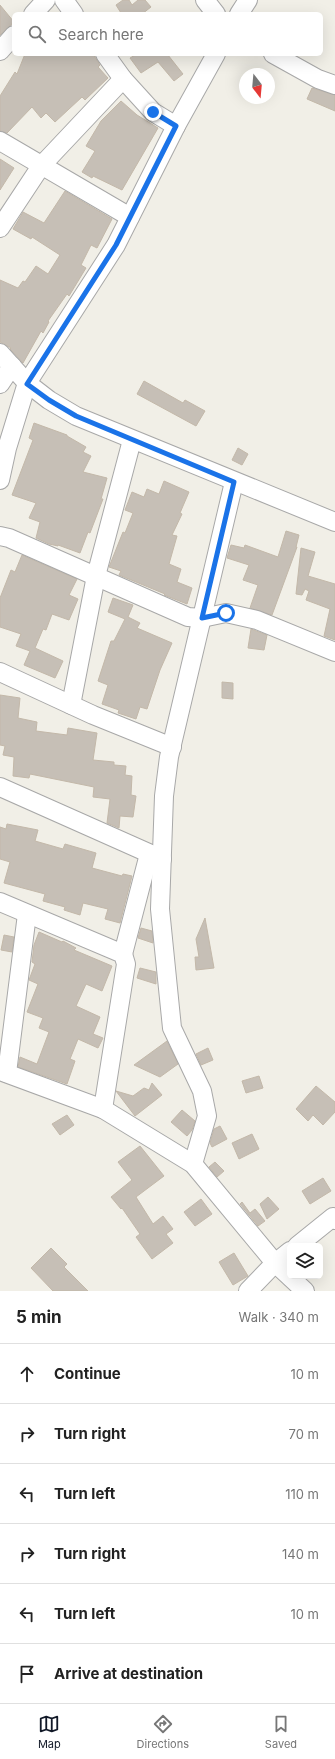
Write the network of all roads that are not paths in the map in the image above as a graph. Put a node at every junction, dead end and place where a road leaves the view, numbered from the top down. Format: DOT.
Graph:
graph roads {
  1 [pos="46,0"];
  2 [pos="64,0"];
  3 [pos="205,0"];
  4 [pos="248,0"];
  5 [pos="35,12"];
  6 [pos="73,12"];
  7 [pos="214,12"];
  8 [pos="240,12"];
  9 [pos="12,37"];
  10 [pos="0,50"];
  11 [pos="106,56"];
  12 [pos="215,56"];
  13 [pos="277,56"];
  14 [pos="123,79"];
  15 [pos="335,86"];
  16 [pos="176,126"];
  17 [pos="0,141"];
  18 [pos="41,166"];
  19 [pos="130,217"];
  20 [pos="0,228"];
  21 [pos="6,359"];
  22 [pos="0,384"];
  23 [pos="27,384"];
  24 [pos="15,424"];
  25 [pos="0,440"];
  26 [pos="132,440"];
  27 [pos="0,480"];
  28 [pos="234,482"];
  29 [pos="335,522"];
  30 [pos="0,536"];
  31 [pos="96,576"];
  32 [pos="202,618"];
  33 [pos="335,652"];
  34 [pos="0,672"];
  35 [pos="71,705"];
  36 [pos="172,748"];
  37 [pos="0,787"];
  38 [pos="156,856"];
  39 [pos="0,902"];
  40 [pos="27,914"];
  41 [pos="123,954"];
  42 [pos="3,1072"];
  43 [pos="103,1109"];
  44 [pos="193,1164"];
  45 [pos="334,1217"];
  46 [pos="301,1243"];
  47 [pos="287,1253"];
  48 [pos="275,1263"];
  49 [pos="248,1291"];
  50 [pos="305,1291"];
  1 -- 5 [label="street"];
  2 -- 6 [label="street"];
  3 -- 7 [label="street"];
  4 -- 8 [label="street"];
  9 -- 10 [label="street"];
  11 -- 14 [label="street"];
  12 -- 16 [label="street"];
  13 -- 15 [label="street"];
  14 -- 16 [label="street"];
  14 -- 18 [label="street"];
  16 -- 19 [label="street"];
  17 -- 18 [label="street"];
  18 -- 19 [label="street"];
  18 -- 20 [label="street"];
  19 -- 23 [label="street"];
  21 -- 22 [label="street"];
  21 -- 23 [label="street"];
  23 -- 24 [label="street"];
  23 -- 26 [label="street"];
  24 -- 25 [label="street"];
  24 -- 27 [label="street"];
  26 -- 28 [label="street"];
  26 -- 31 [label="street"];
  28 -- 29 [label="street"];
  28 -- 32 [label="street"];
  30 -- 31 [label="street"];
  31 -- 32 [label="street"];
  31 -- 35 [label="street"];
  32 -- 33 [label="street"];
  32 -- 36 [label="street"];
  34 -- 35 [label="street"];
  35 -- 36 [label="street"];
  36 -- 38 [label="street"];
  37 -- 38 [label="street"];
  38 -- 41 [label="street"];
  38 -- 44 [label="street"];
  39 -- 40 [label="street"];
  40 -- 41 [label="street"];
  40 -- 42 [label="street"];
  41 -- 43 [label="street"];
  42 -- 43 [label="street"];
  43 -- 44 [label="street"];
  44 -- 48 [label="street"];
  45 -- 46 [label="street"];
  47 -- 48 [label="street"];
  48 -- 49 [label="street"];
  48 -- 50 [label="street"];
}
